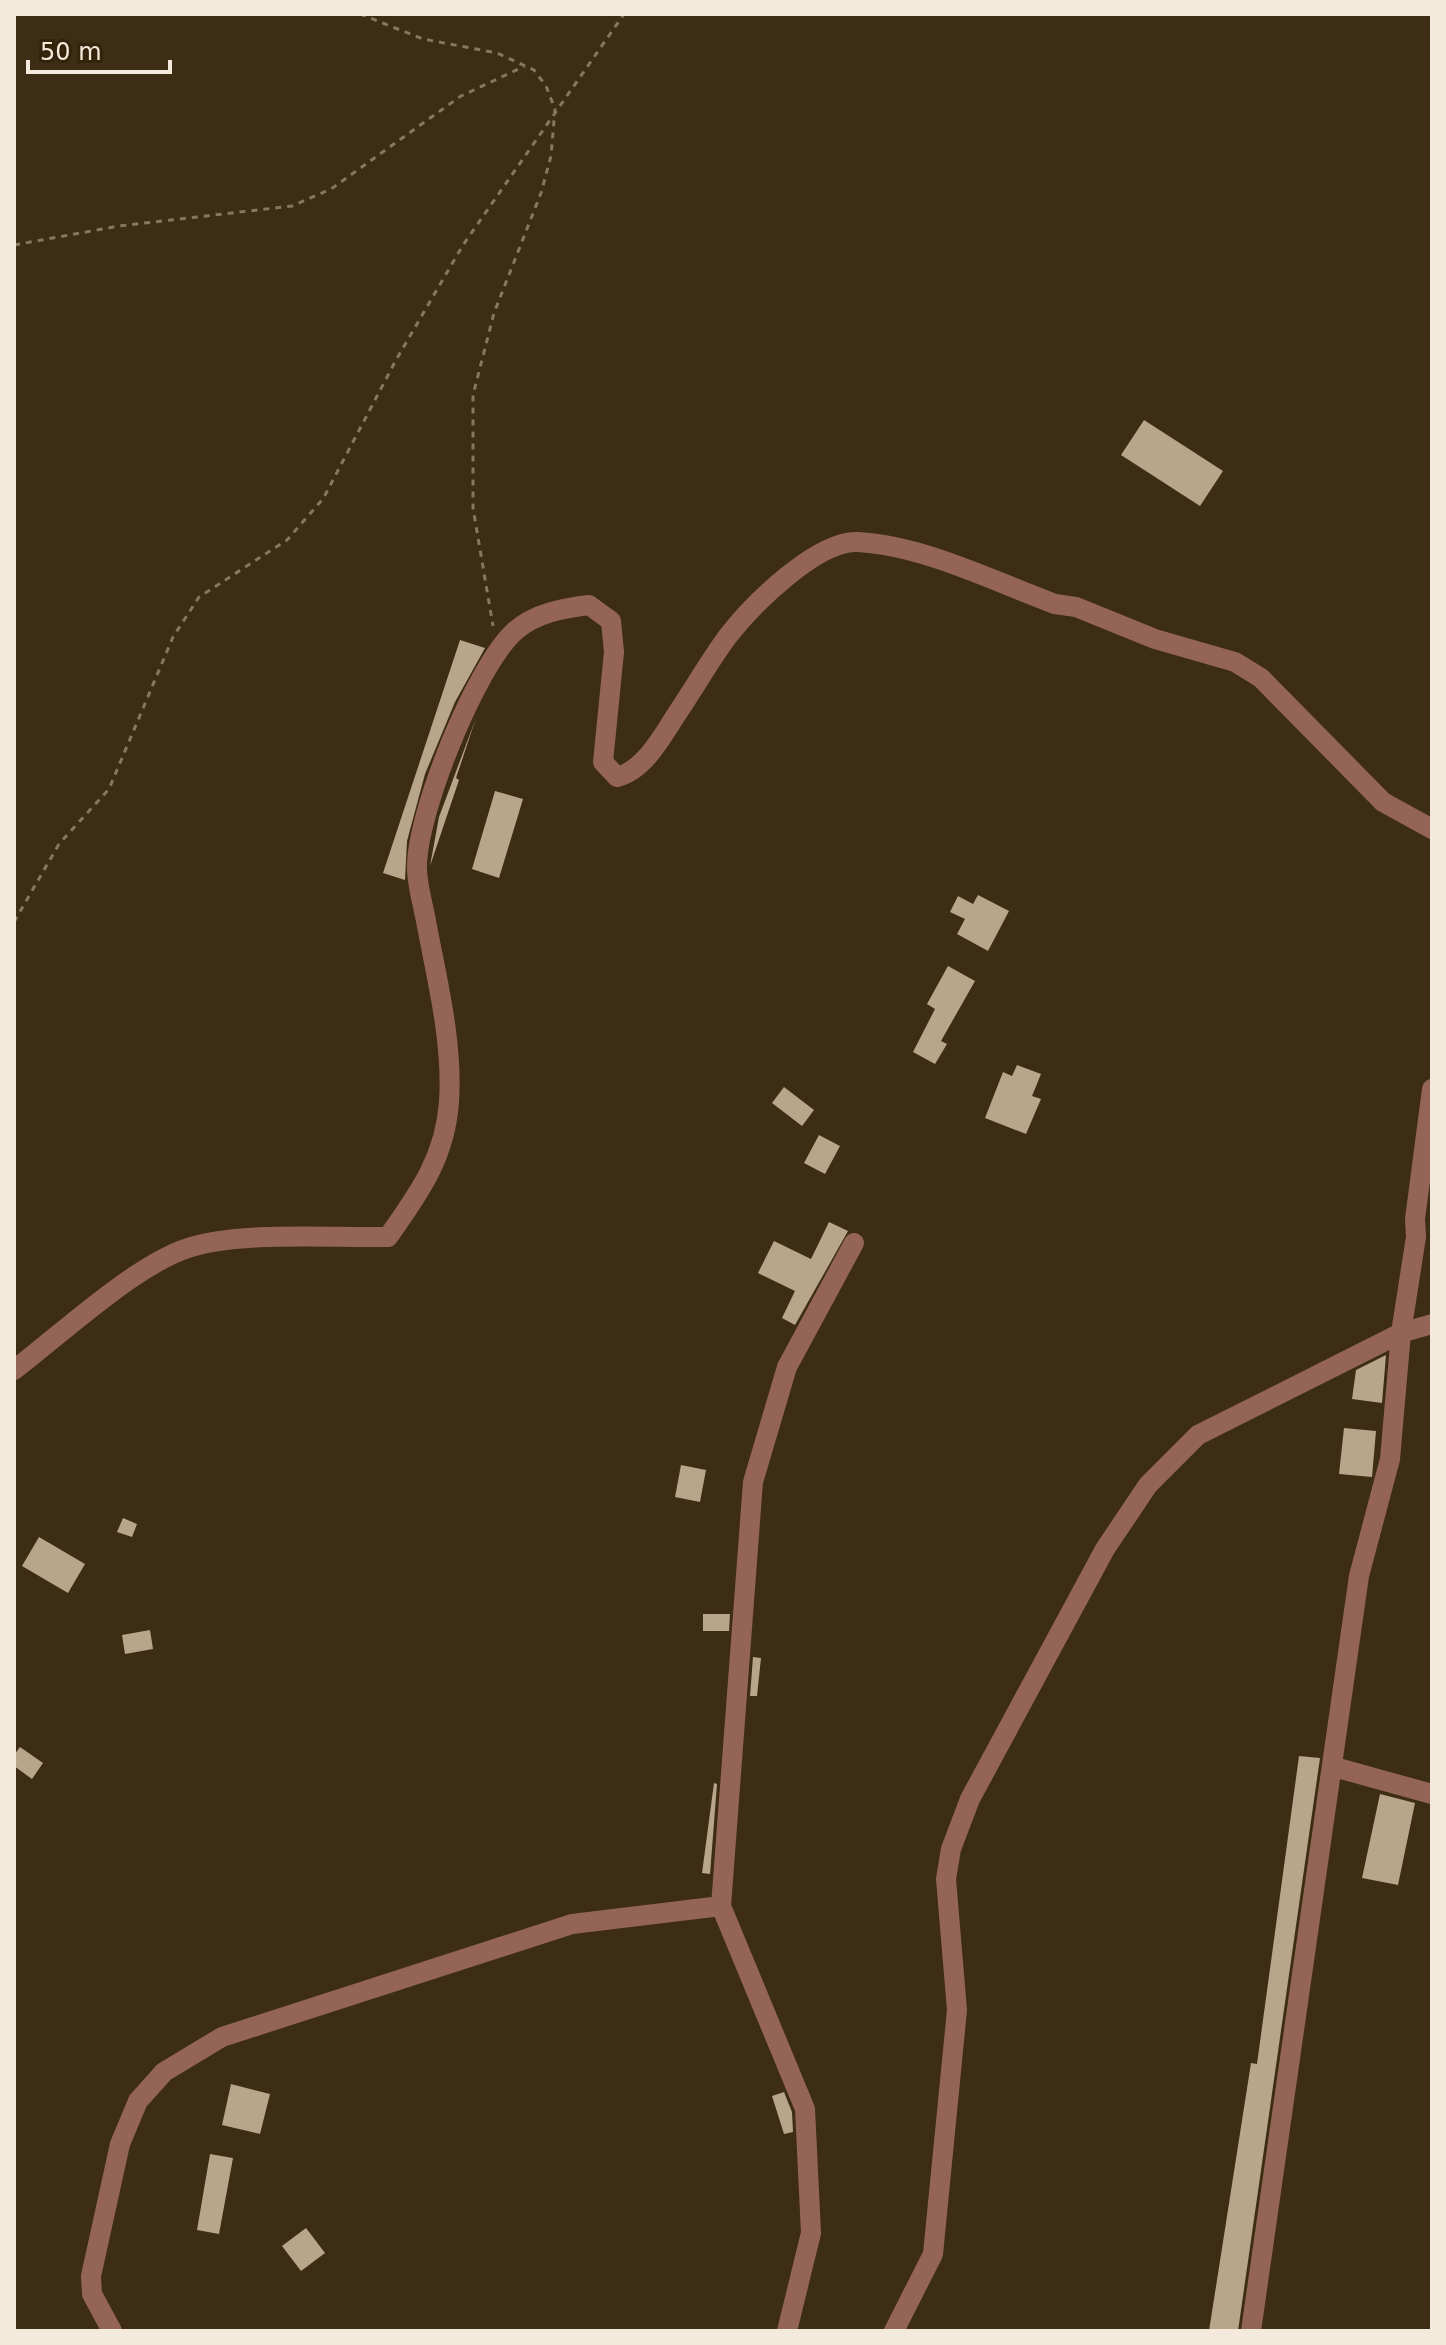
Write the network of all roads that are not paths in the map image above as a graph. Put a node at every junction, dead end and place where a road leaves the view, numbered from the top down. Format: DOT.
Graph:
graph roads {
  1 [pos="1432,829"];
  2 [pos="1432,1089"];
  3 [pos="854,1243"];
  4 [pos="1432,1324"];
  5 [pos="1401,1333"];
  6 [pos="14,1370"];
  7 [pos="1334,1767"];
  8 [pos="1432,1794"];
  9 [pos="721,1906"];
  10 [pos="112,2331"];
  11 [pos="787,2331"];
  12 [pos="894,2331"];
  13 [pos="1251,2331"];
  1 -- 6 [label="street"];
  2 -- 5 [label="street"];
  3 -- 9 [label="street"];
  4 -- 5 [label="street"];
  5 -- 7 [label="street"];
  5 -- 12 [label="street"];
  7 -- 8 [label="street"];
  7 -- 13 [label="street"];
  9 -- 10 [label="street"];
  9 -- 11 [label="street"];
}
